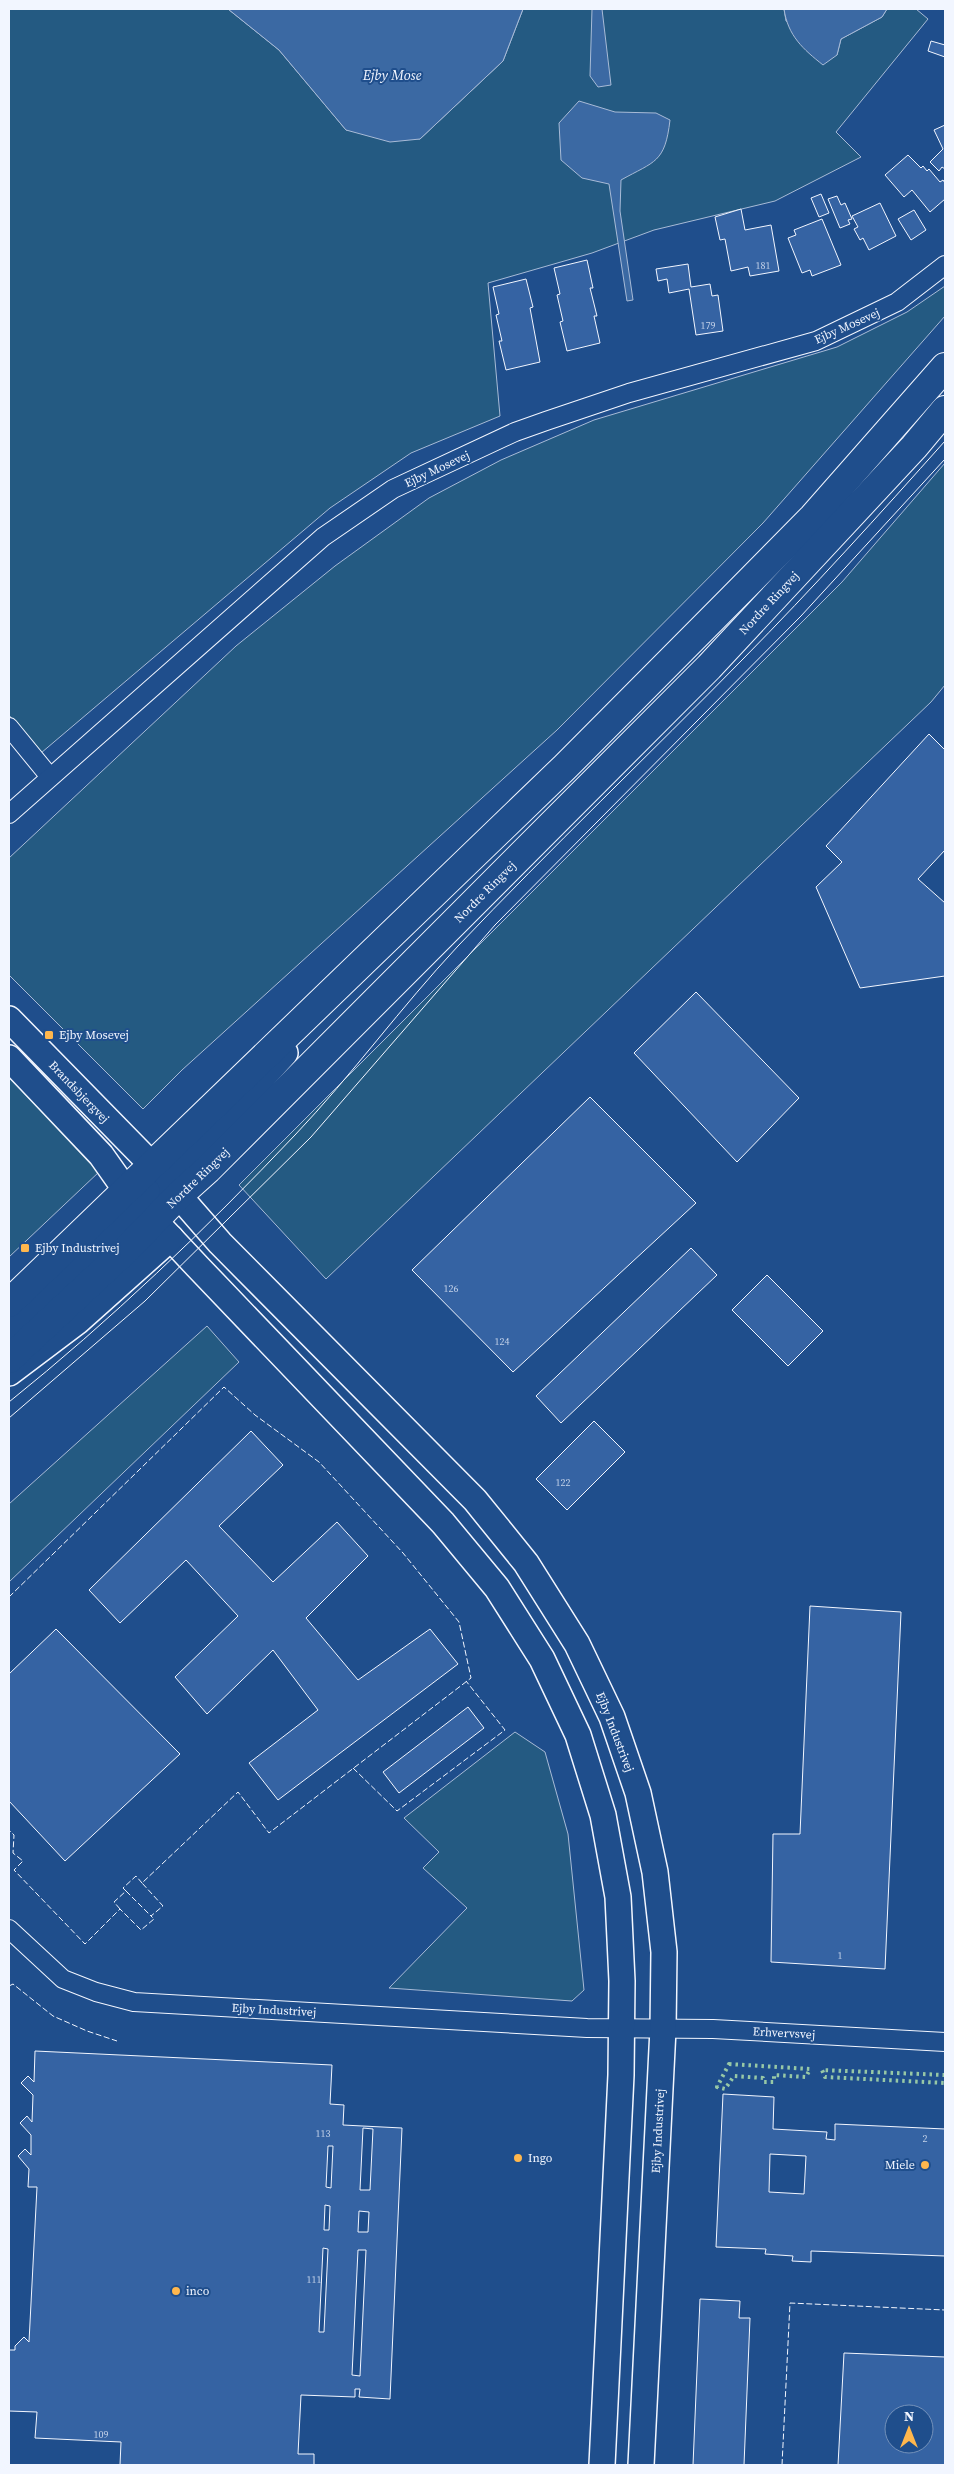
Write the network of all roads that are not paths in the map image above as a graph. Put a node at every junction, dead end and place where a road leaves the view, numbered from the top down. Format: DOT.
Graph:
graph roads {
  1 [pos="945,265"];
  2 [pos="945,367"];
  3 [pos="945,410"];
  4 [pos="9,728"];
  5 [pos="50,776"];
  6 [pos="9,814"];
  7 [pos="9,1019"];
  8 [pos="9,1058"];
  9 [pos="166,1180"];
  10 [pos="148,1213"];
  11 [pos="9,1303"];
  12 [pos="9,1335"];
  13 [pos="9,1359"];
  14 [pos="9,1373"];
  15 [pos="9,1929"];
  16 [pos="664,2029"];
  17 [pos="623,2030"];
  18 [pos="945,2042"];
  19 [pos="602,2465"];
  20 [pos="641,2465"];
  1 -- 5 [label="street, Ejby Mosevej"];
  2 -- 9 [label="main road, Nordre Ringvej"];
  3 -- 9 [label="main road, Nordre Ringvej"];
  4 -- 5 [label="street"];
  5 -- 6 [label="street, Ejby Mosevej"];
  7 -- 9 [label="street, Brandsbjergvej"];
  8 -- 10 [label="street"];
  9 -- 10 [label="main road, Nordre Ringvej"];
  9 -- 10 [label="main road, Nordre Ringvej"];
  9 -- 16 [label="street, Ejby Industrivej"];
  10 -- 11 [label="main road, Nordre Ringvej"];
  10 -- 12 [label="street"];
  10 -- 13 [label="main road, Nordre Ringvej"];
  10 -- 14 [label="street"];
  10 -- 17 [label="street"];
  15 -- 17 [label="street, Ejby Industrivej"];
  16 -- 17 [label="street, Erhvervsvej"];
  16 -- 18 [label="street, Erhvervsvej"];
  16 -- 20 [label="street, Ejby Industrivej"];
  17 -- 19 [label="street"];
}
